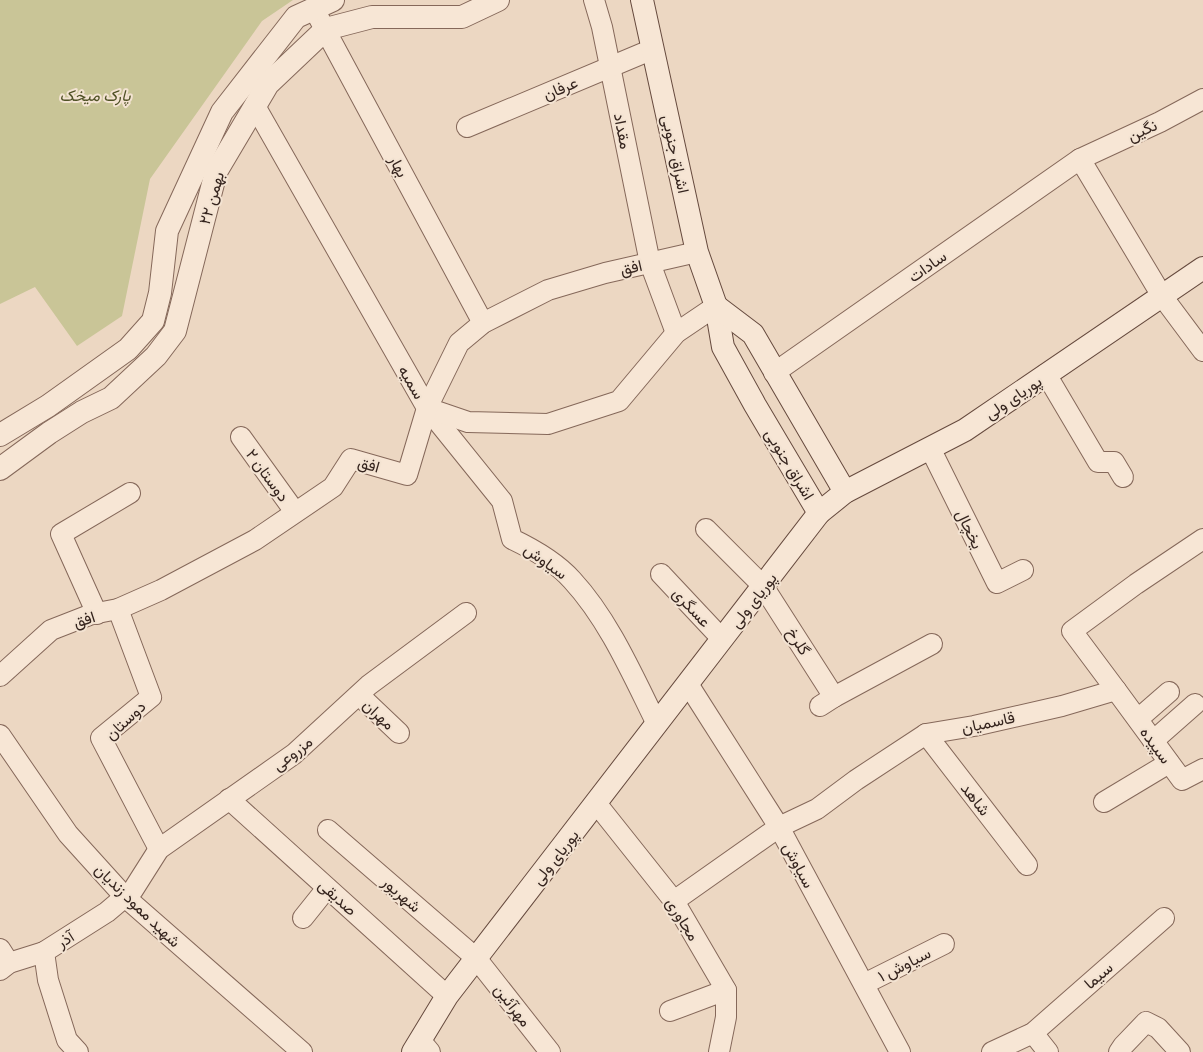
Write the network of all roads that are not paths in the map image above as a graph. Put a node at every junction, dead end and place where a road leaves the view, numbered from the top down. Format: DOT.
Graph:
graph roads {
  1 [pos="498,0"];
  2 [pos="594,0"];
  3 [pos="642,0"];
  4 [pos="324,4"];
  5 [pos="326,29"];
  6 [pos="654,49"];
  7 [pos="610,66"];
  8 [pos="1203,99"];
  9 [pos="255,106"];
  10 [pos="466,127"];
  11 [pos="1080,159"];
  12 [pos="697,252"];
  13 [pos="650,263"];
  14 [pos="1203,268"];
  15 [pos="1162,296"];
  16 [pos="716,306"];
  17 [pos="483,323"];
  18 [pos="676,334"];
  19 [pos="1203,351"];
  20 [pos="774,373"];
  21 [pos="1046,374"];
  22 [pos="427,408"];
  23 [pos="0,434"];
  24 [pos="241,437"];
  25 [pos="930,448"];
  26 [pos="0,469"];
  27 [pos="1123,477"];
  28 [pos="130,492"];
  29 [pos="845,492"];
  30 [pos="295,512"];
  31 [pos="819,513"];
  32 [pos="706,529"];
  33 [pos="1203,539"];
  34 [pos="1023,570"];
  35 [pos="661,574"];
  36 [pos="763,586"];
  37 [pos="118,609"];
  38 [pos="466,613"];
  39 [pos="96,614"];
  40 [pos="722,639"];
  41 [pos="932,644"];
  42 [pos="0,676"];
  43 [pos="688,684"];
  44 [pos="1116,690"];
  45 [pos="1169,692"];
  46 [pos="359,695"];
  47 [pos="1195,704"];
  48 [pos="1138,719"];
  49 [pos="657,724"];
  50 [pos="399,733"];
  51 [pos="926,734"];
  52 [pos="0,735"];
  53 [pos="1153,741"];
  54 [pos="1169,762"];
  55 [pos="1203,769"];
  56 [pos="229,799"];
  57 [pos="1104,802"];
  58 [pos="596,803"];
  59 [pos="779,827"];
  60 [pos="328,830"];
  61 [pos="159,849"];
  62 [pos="1027,865"];
  63 [pos="327,888"];
  64 [pos="125,897"];
  65 [pos="674,901"];
  66 [pos="303,918"];
  67 [pos="1164,918"];
  68 [pos="944,944"];
  69 [pos="44,952"];
  70 [pos="476,958"];
  71 [pos="3,961"];
  72 [pos="864,984"];
  73 [pos="726,990"];
  74 [pos="447,996"];
  75 [pos="670,1012"];
  76 [pos="1033,1033"];
  77 [pos="66,1048"];
  78 [pos="421,1048"];
  79 [pos="302,1052"];
  80 [pos="550,1052"];
  81 [pos="719,1052"];
  82 [pos="900,1052"];
  83 [pos="992,1052"];
  84 [pos="1048,1052"];
  85 [pos="1119,1052"];
  86 [pos="1180,1052"];
  1 -- 5 [label="main road, ۲۲ بهمن"];
  2 -- 7 [label="street, مقداد"];
  3 -- 6 [label="main road, اشراق جنوبی"];
  4 -- 5 [label="street, بهار"];
  4 -- 23 [label="main road, ۲۲ بهمن"];
  5 -- 9 [label="main road, ۲۲ بهمن"];
  5 -- 17 [label="street, بهار"];
  6 -- 7 [label="street, عرفان"];
  6 -- 12 [label="main road, اشراق جنوبی"];
  7 -- 10 [label="street, عرفان"];
  7 -- 13 [label="street, مقداد"];
  8 -- 11 [label="street, نگین"];
  9 -- 22 [label="street, سمیه"];
  9 -- 26 [label="main road, ۲۲ بهمن"];
  11 -- 15 [label="street"];
  11 -- 20 [label="street, سادات"];
  12 -- 13 [label="street, افق"];
  12 -- 16 [label="main road, اشراق جنوبی"];
  13 -- 17 [label="street, افق"];
  13 -- 18 [label="street, مقداد"];
  14 -- 15 [label="main road, پوریای ولی"];
  15 -- 19 [label="street"];
  15 -- 21 [label="main road, پوریای ولی"];
  16 -- 18 [label="street, سمیه"];
  16 -- 20 [label="main road, اشراق جنوبی"];
  16 -- 31 [label="main road, اشراق جنوبی"];
  17 -- 22 [label="street, افق"];
  18 -- 22 [label="street, سمیه"];
  20 -- 29 [label="main road, اشراق جنوبی"];
  21 -- 25 [label="main road, پوریای ولی"];
  21 -- 27 [label="street"];
  22 -- 30 [label="street, افق"];
  22 -- 49 [label="street, سیاوش"];
  24 -- 30 [label="street, دوستان ۲"];
  25 -- 29 [label="main road, پوریای ولی"];
  25 -- 34 [label="street, یخچال"];
  28 -- 39 [label="street"];
  29 -- 31 [label="main road, پوریای ولی"];
  30 -- 37 [label="street, افق"];
  31 -- 36 [label="main road, پوریای ولی"];
  32 -- 36 [label="street, گلرخ"];
  33 -- 44 [label="street"];
  35 -- 40 [label="street, عسگری"];
  36 -- 40 [label="main road, پوریای ولی"];
  36 -- 41 [label="street, گلرخ"];
  37 -- 39 [label="street, افق"];
  37 -- 61 [label="street, دوستان"];
  38 -- 46 [label="street, مزروعی"];
  39 -- 42 [label="street, افق"];
  40 -- 43 [label="main road, پوریای ولی"];
  43 -- 49 [label="main road, پوریای ولی"];
  43 -- 59 [label="street, سیاوش"];
  44 -- 48 [label="street, سپیده"];
  44 -- 51 [label="street, قاسمیان"];
  45 -- 48 [label="street"];
  46 -- 50 [label="street, مهران"];
  46 -- 56 [label="street, مزروعی"];
  47 -- 53 [label="street"];
  48 -- 53 [label="street, سپیده"];
  49 -- 58 [label="main road, پوریای ولی"];
  51 -- 59 [label="street, قاسمیان"];
  51 -- 62 [label="street, شاهد"];
  52 -- 64 [label="street, شهید ممود زندیان"];
  53 -- 54 [label="street, سپیده"];
  54 -- 55 [label="street, سپیده"];
  54 -- 57 [label="street"];
  56 -- 61 [label="street, مزروعی"];
  56 -- 63 [label="street, صدیقی"];
  58 -- 65 [label="street, مجاوری"];
  58 -- 70 [label="main road, پوریای ولی"];
  59 -- 65 [label="street, قاسمیان"];
  59 -- 72 [label="street, سیاوش"];
  60 -- 70 [label="street, شهریور"];
  61 -- 64 [label="street, مزروعی"];
  63 -- 66 [label="street"];
  63 -- 74 [label="street, صدیقی"];
  64 -- 69 [label="street, آذر"];
  64 -- 79 [label="street, شهید ممود زندیان"];
  65 -- 73 [label="street, مجاوری"];
  67 -- 76 [label="street, سیما"];
  68 -- 72 [label="street, سیاوش ۱"];
  69 -- 71 [label="street, آذر"];
  69 -- 77 [label="street"];
  70 -- 74 [label="main road, پوریای ولی"];
  70 -- 80 [label="street, مهرآئین"];
  72 -- 82 [label="street, سیاوش"];
  73 -- 75 [label="street"];
  73 -- 81 [label="street"];
  74 -- 78 [label="main road, پوریای ولی"];
  76 -- 83 [label="street, سیما"];
  76 -- 84 [label="street"];
  85 -- 86 [label="street"];
}
